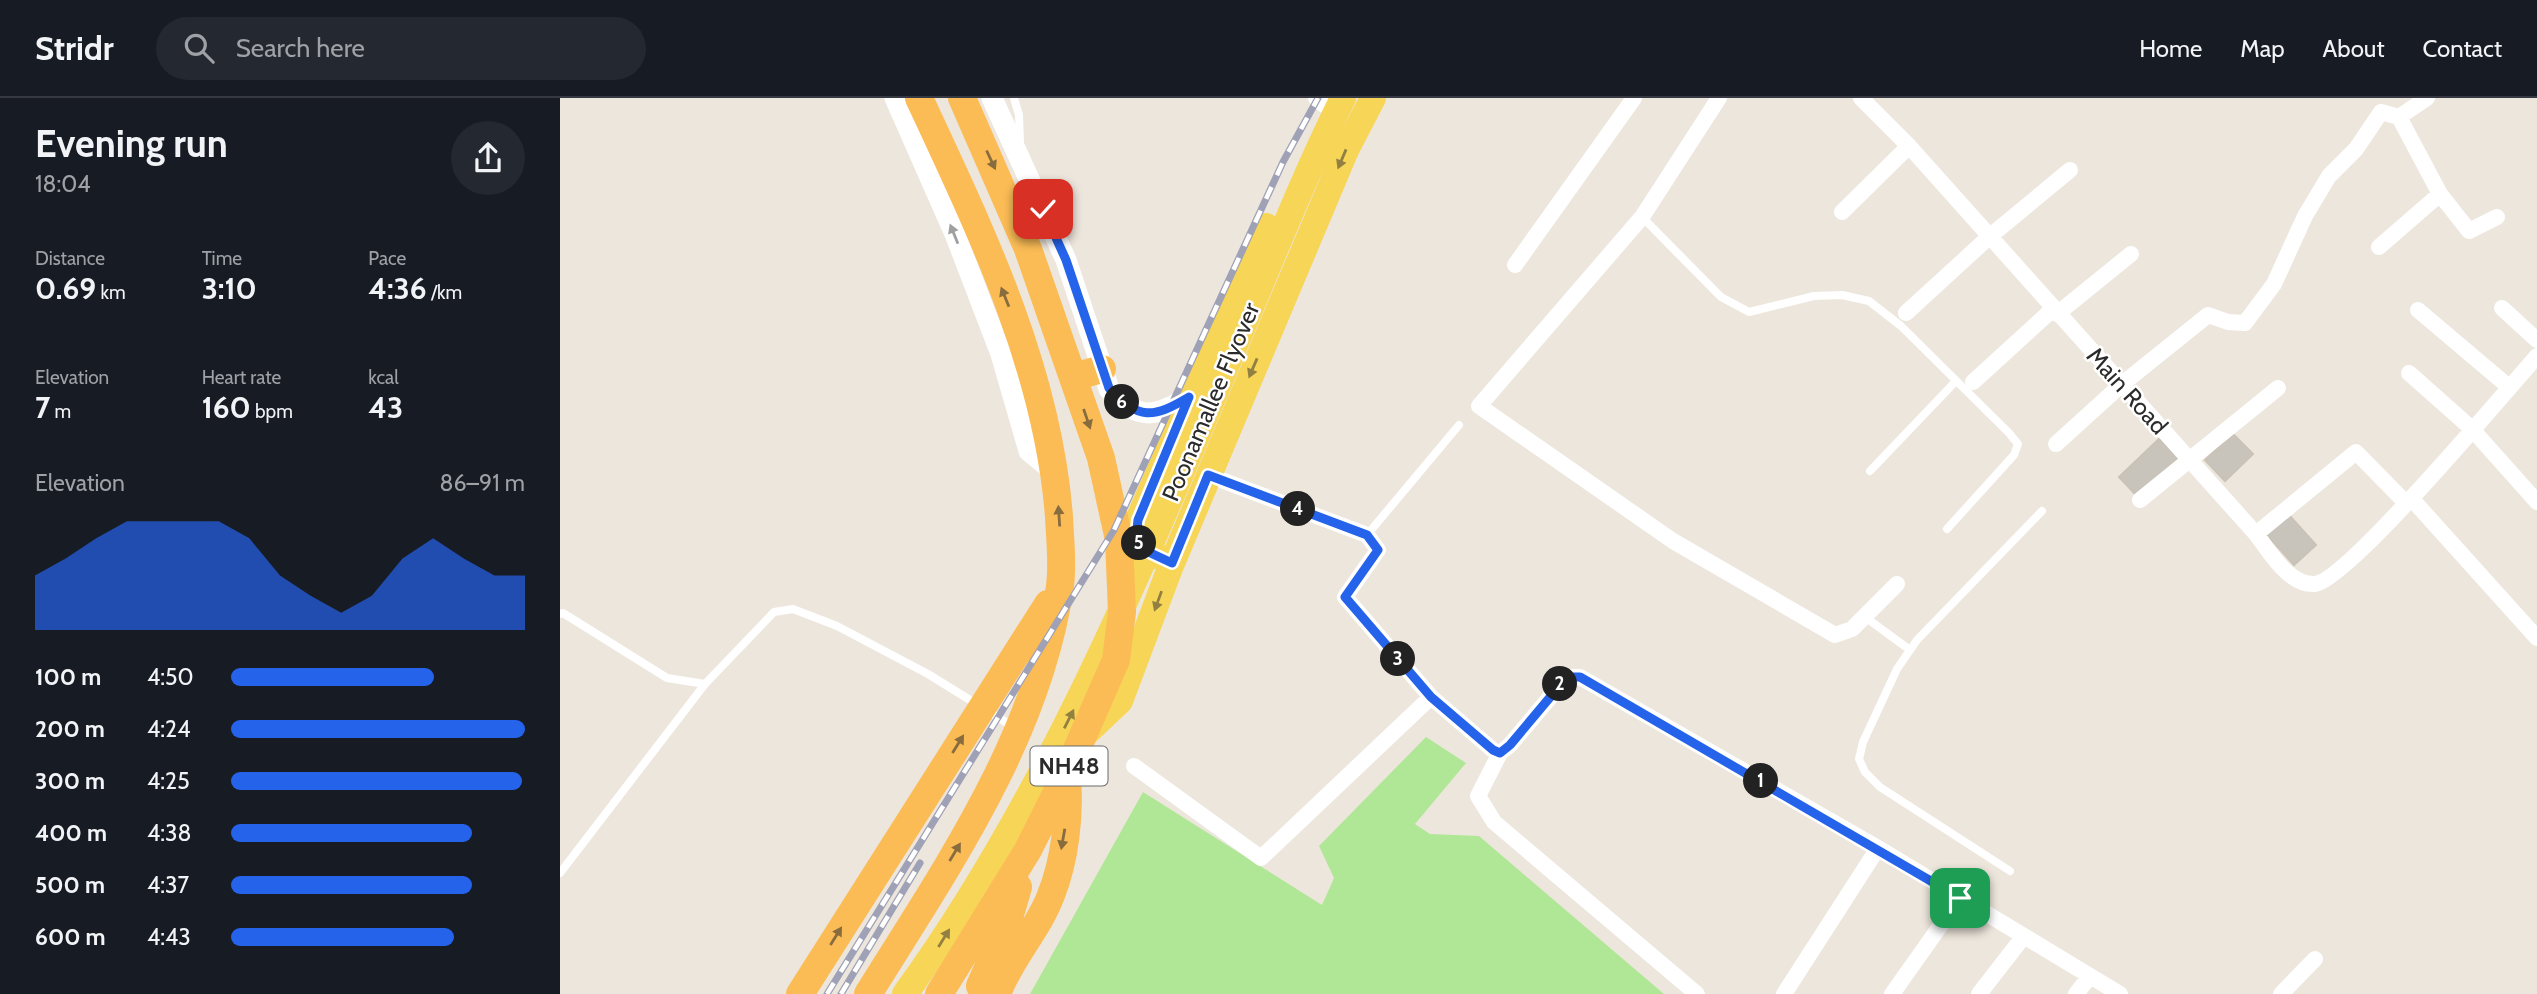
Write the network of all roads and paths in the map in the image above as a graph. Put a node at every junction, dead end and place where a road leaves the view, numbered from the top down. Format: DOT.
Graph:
graph roads {
  1 [pos="895,98"];
  2 [pos="919,98"];
  3 [pos="962,98"];
  4 [pos="992,98"];
  5 [pos="1014,98"];
  6 [pos="1373,98"];
  7 [pos="1634,98"];
  8 [pos="1719,98"];
  9 [pos="1861,98"];
  10 [pos="2427,98"];
  11 [pos="1328,100"];
  12 [pos="2399,117"];
  13 [pos="1909,146"];
  14 [pos="1020,159"];
  15 [pos="2070,170"];
  16 [pos="2440,194"];
  17 [pos="1842,212"];
  18 [pos="1642,216"];
  19 [pos="2497,217"];
  20 [pos="1989,237"];
  21 [pos="2379,247"];
  22 [pos="2131,254"];
  23 [pos="1515,265"];
  24 [pos="2501,308"];
  25 [pos="2418,310"];
  26 [pos="2055,311"];
  27 [pos="1906,313"];
  28 [pos="2537,340"];
  29 [pos="2537,356"];
  30 [pos="1102,369"];
  31 [pos="2409,373"];
  32 [pos="1073,377"];
  33 [pos="1956,381"];
  34 [pos="1973,382"];
  35 [pos="2121,385"];
  36 [pos="2509,387"];
  37 [pos="2278,388"];
  38 [pos="1189,397"];
  39 [pos="1459,425"];
  40 [pos="2471,428"];
  41 [pos="2056,444"];
  42 [pos="2188,460"];
  43 [pos="1870,471"];
  44 [pos="1056,473"];
  45 [pos="1208,475"];
  46 [pos="2140,500"];
  47 [pos="2409,501"];
  48 [pos="2537,502"];
  49 [pos="2042,511"];
  50 [pos="1947,528"];
  51 [pos="2256,534"];
  52 [pos="1367,535"];
  53 [pos="1172,563"];
  54 [pos="1060,584"];
  55 [pos="1897,584"];
  56 [pos="560,614"];
  57 [pos="1865,617"];
  58 [pos="2537,638"];
  59 [pos="1910,650"];
  60 [pos="705,684"];
  61 [pos="1431,697"];
  62 [pos="982,707"];
  63 [pos="1018,729"];
  64 [pos="1083,736"];
  65 [pos="1500,753"];
  66 [pos="1134,766"];
  67 [pos="1067,772"];
  68 [pos="1878,848"];
  69 [pos="1028,850"];
  70 [pos="2010,871"];
  71 [pos="560,873"];
  72 [pos="1960,898"];
  73 [pos="2024,936"];
  74 [pos="2315,959"];
  75 [pos="2090,976"];
  76 [pos="800,994"];
  77 [pos="868,994"];
  78 [pos="905,994"];
  79 [pos="939,994"];
  80 [pos="978,994"];
  81 [pos="997,994"];
  82 [pos="1697,994"];
  83 [pos="1784,994"];
  84 [pos="1892,994"];
  85 [pos="1979,994"];
  86 [pos="2076,994"];
  87 [pos="2120,994"];
  88 [pos="2281,994"];
  44 -- 1 [label="street, one-way"];
  44 -- 2 [label="highway, NH48, one-way"];
  3 -- 32 [label="highway, NH48, one-way"];
  4 -- 14 [label="street"];
  5 -- 14 [label="lane"];
  6 -- 45 [label="main road, one-way"];
  7 -- 23 [label="street"];
  8 -- 18 [label="street"];
  9 -- 13 [label="street, Main Road"];
  10 -- 12 [label="street"];
  11 -- 38 [label="main road"];
  78 -- 11 [label="main road, Poonamallee Flyover, one-way"];
  12 -- 16 [label="street"];
  12 -- 35 [label="street"];
  13 -- 17 [label="street"];
  13 -- 20 [label="street, Main Road"];
  14 -- 30 [label="street"];
  15 -- 20 [label="street"];
  16 -- 19 [label="street"];
  16 -- 21 [label="street"];
  18 -- 33 [label="lane"];
  18 -- 57 [label="street"];
  20 -- 26 [label="street, Main Road"];
  20 -- 27 [label="street"];
  22 -- 26 [label="street"];
  24 -- 28 [label="street"];
  25 -- 36 [label="street"];
  26 -- 34 [label="street"];
  26 -- 35 [label="street, Main Road"];
  29 -- 36 [label="street"];
  30 -- 32 [label="highway"];
  30 -- 38 [label="street"];
  31 -- 40 [label="street"];
  32 -- 64 [label="highway, NH48, one-way"];
  33 -- 43 [label="lane"];
  33 -- 50 [label="lane"];
  35 -- 41 [label="street"];
  35 -- 42 [label="street, Main Road"];
  36 -- 40 [label="street"];
  37 -- 42 [label="street"];
  38 -- 53 [label="main road"];
  39 -- 52 [label="lane"];
  40 -- 47 [label="street"];
  40 -- 48 [label="street"];
  42 -- 46 [label="street"];
  42 -- 51 [label="street, Main Road"];
  54 -- 44 [label="highway, NH48, one-way"];
  45 -- 52 [label="street"];
  45 -- 53 [label="main road"];
  47 -- 51 [label="street"];
  47 -- 51 [label="street, Main Road"];
  47 -- 58 [label="street"];
  49 -- 59 [label="lane"];
  52 -- 61 [label="street"];
  53 -- 64 [label="main road, one-way"];
  54 -- 62 [label="highway"];
  54 -- 63 [label="highway, NH48"];
  55 -- 57 [label="street"];
  56 -- 60 [label="lane"];
  57 -- 59 [label="lane"];
  59 -- 70 [label="lane"];
  60 -- 62 [label="lane"];
  60 -- 71 [label="lane"];
  61 -- 65 [label="street"];
  61 -- 66 [label="street"];
  62 -- 63 [label="lane"];
  76 -- 62 [label="highway, one-way"];
  77 -- 63 [label="highway, NH48, one-way"];
  64 -- 67 [label="highway, NH48"];
  65 -- 68 [label="street"];
  65 -- 82 [label="street"];
  67 -- 69 [label="highway, NH48"];
  67 -- 81 [label="highway, one-way"];
  68 -- 72 [label="street"];
  68 -- 83 [label="street"];
  69 -- 79 [label="highway, NH48"];
  69 -- 80 [label="highway"];
  72 -- 73 [label="street"];
  72 -- 84 [label="street"];
  73 -- 75 [label="street"];
  73 -- 85 [label="street"];
  74 -- 88 [label="street"];
  75 -- 86 [label="street"];
  75 -- 87 [label="street"];
}
